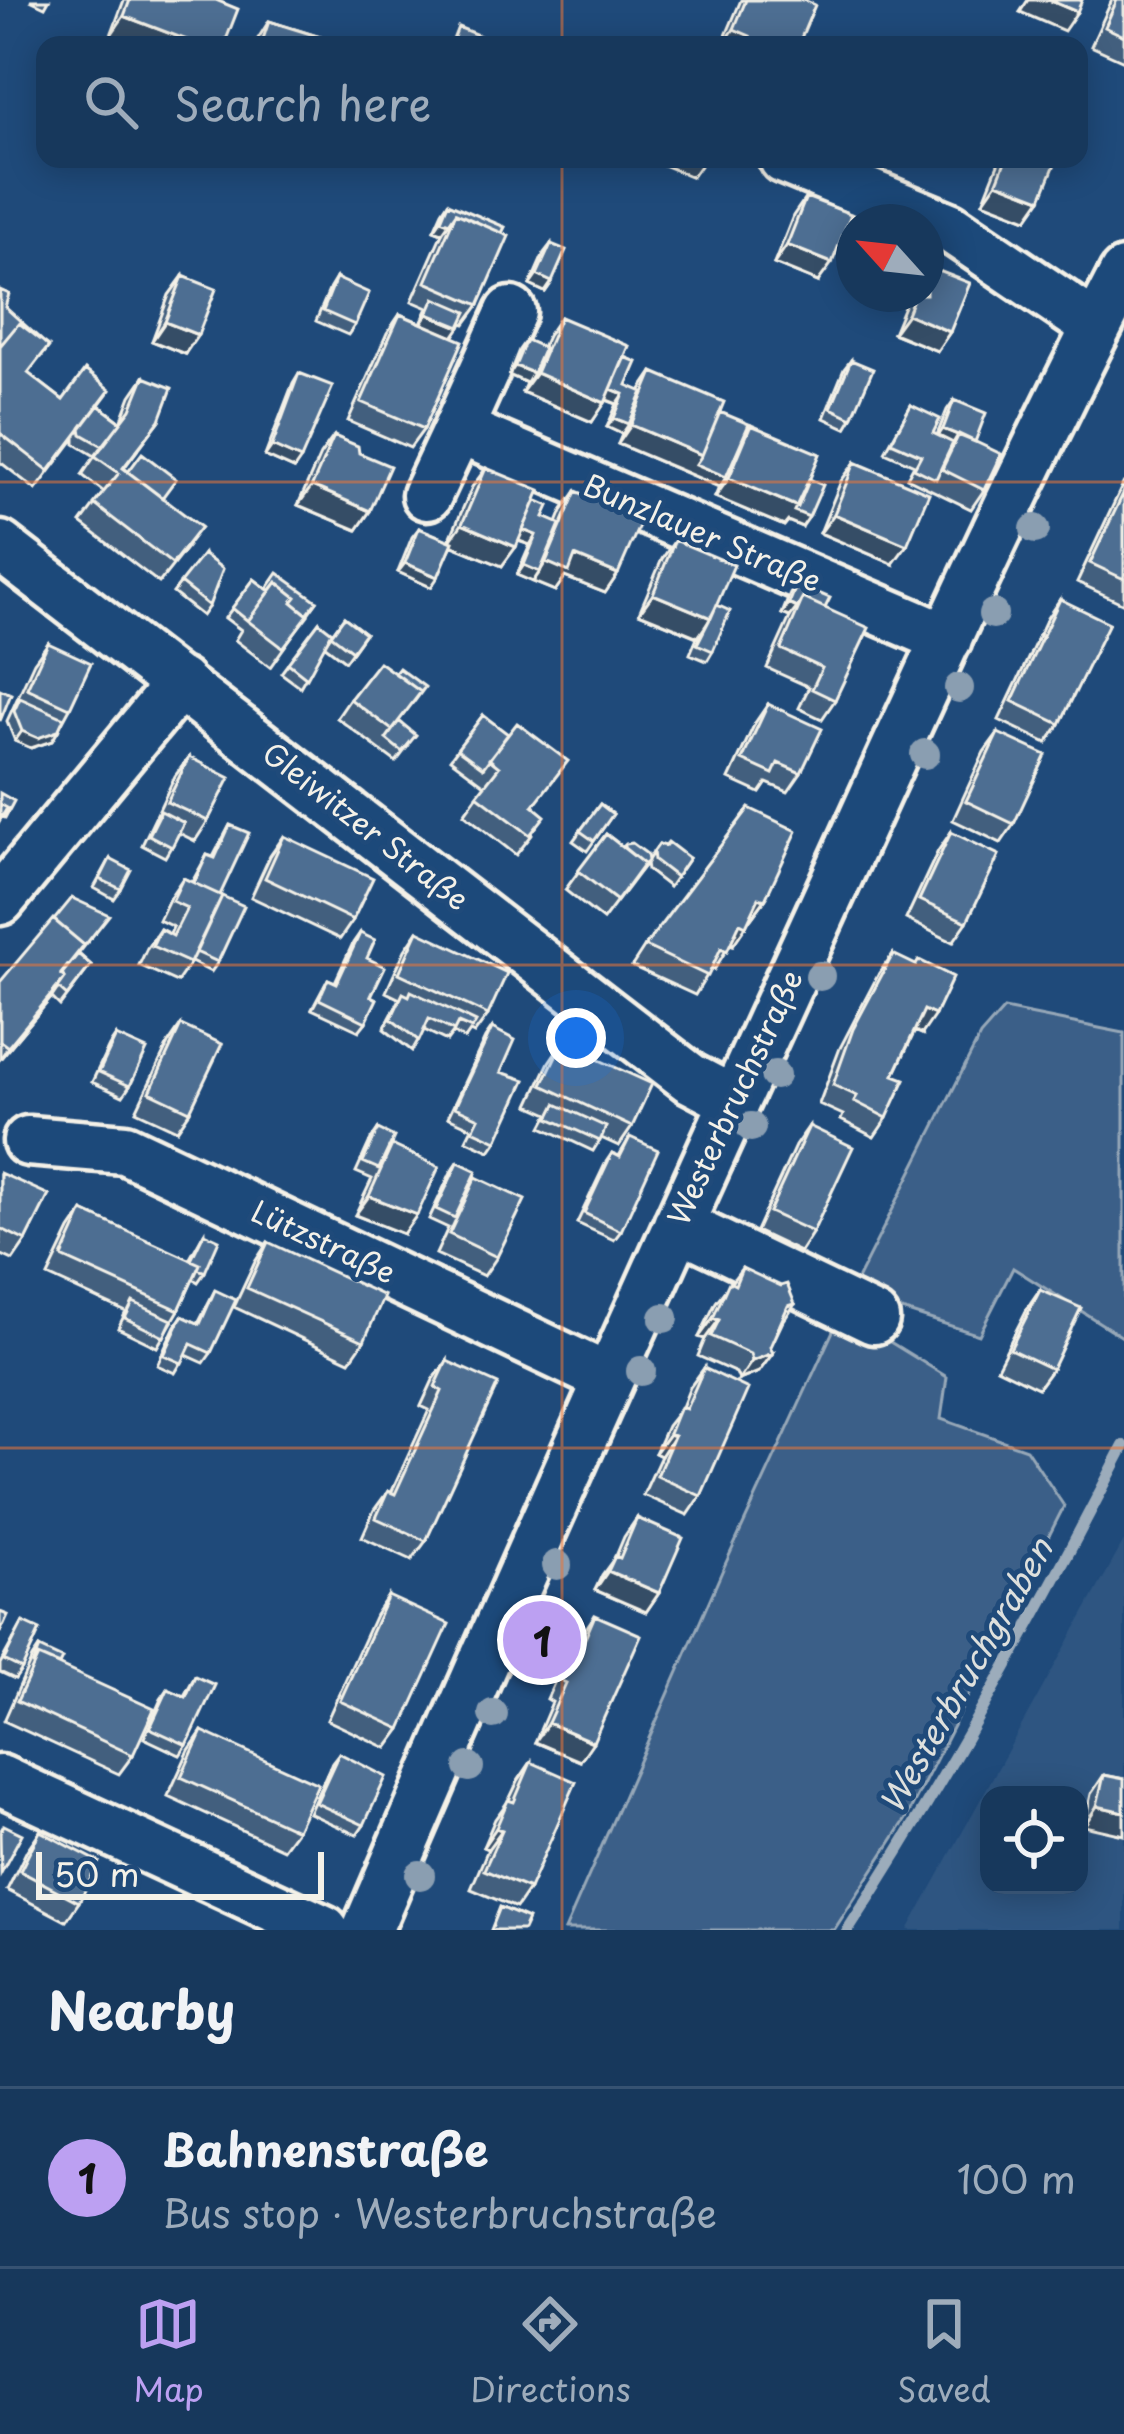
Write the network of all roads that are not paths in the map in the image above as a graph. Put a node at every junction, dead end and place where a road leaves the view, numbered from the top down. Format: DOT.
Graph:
graph roads {
  1 [pos="806,168"];
  2 [pos="1124,275"];
  3 [pos="511,312"];
  4 [pos="1096,327"];
  5 [pos="458,429"];
  6 [pos="427,495"];
  7 [pos="0,546"];
  8 [pos="947,639"];
  9 [pos="180,683"];
  10 [pos="0,900"];
  11 [pos="734,1101"];
  12 [pos="28,1141"];
  13 [pos="678,1225"];
  14 [pos="874,1319"];
  15 [pos="609,1379"];
  16 [pos="0,1780"];
  17 [pos="324,1930"];
  18 [pos="367,1930"];
  1 -- 4 [label="street"];
  2 -- 4 [label="street, Westerbruchstraße"];
  3 -- 5 [label="street"];
  4 -- 8 [label="street, Westerbruchstraße"];
  5 -- 6 [label="street"];
  5 -- 8 [label="street, Bunzlauer Straße"];
  7 -- 9 [label="street, Gleiwitzer Straße"];
  8 -- 11 [label="street, Westerbruchstraße"];
  9 -- 10 [label="street"];
  9 -- 11 [label="street, Gleiwitzer Straße"];
  11 -- 13 [label="street, Westerbruchstraße"];
  12 -- 15 [label="street, Lützstraße"];
  13 -- 14 [label="street"];
  13 -- 15 [label="street, Westerbruchstraße"];
  15 -- 18 [label="street, Westerbruchstraße"];
  16 -- 17 [label="street"];
}
